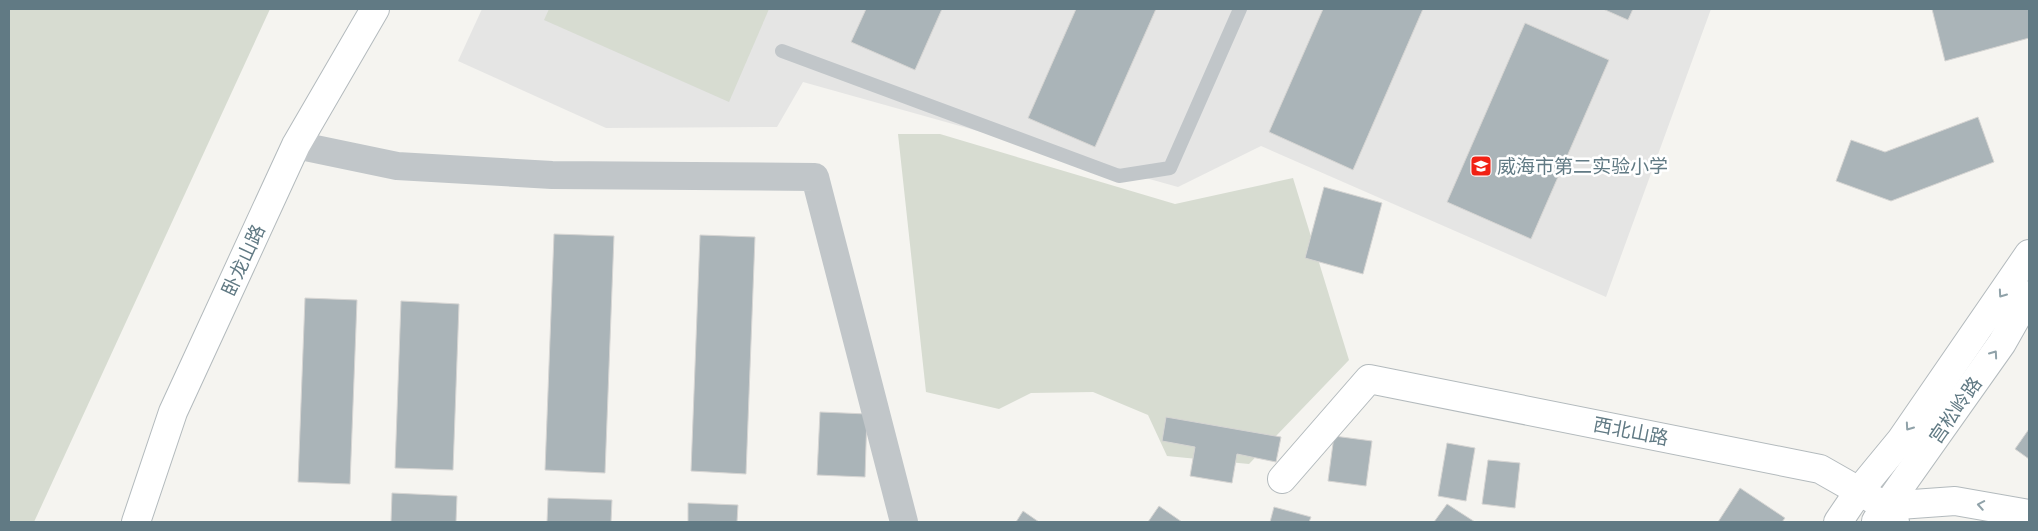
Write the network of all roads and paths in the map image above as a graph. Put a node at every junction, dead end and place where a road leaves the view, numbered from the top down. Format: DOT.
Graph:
graph roads {
  1 [pos="375,9"];
  2 [pos="1240,9"];
  3 [pos="782,51"];
  4 [pos="296,146"];
  5 [pos="2029,254"];
  6 [pos="2029,295"];
  7 [pos="1282,478"];
  8 [pos="1859,491"];
  9 [pos="2029,514"];
  10 [pos="1885,517"];
  11 [pos="136,522"];
  12 [pos="904,522"];
  13 [pos="1838,522"];
  1 -- 4 [label="main road, 卧龙山路"];
  2 -- 3 [label="lane"];
  4 -- 11 [label="main road, 卧龙山路"];
  4 -- 12 [label="street"];
  5 -- 8 [label="main road, one-way"];
  10 -- 6 [label="main road, 宫松岭路, one-way"];
  7 -- 8 [label="main road, 西北山路"];
  8 -- 10 [label="main road, 西北山路"];
  8 -- 13 [label="main road"];
  9 -- 10 [label="main road, one-way"];
}
